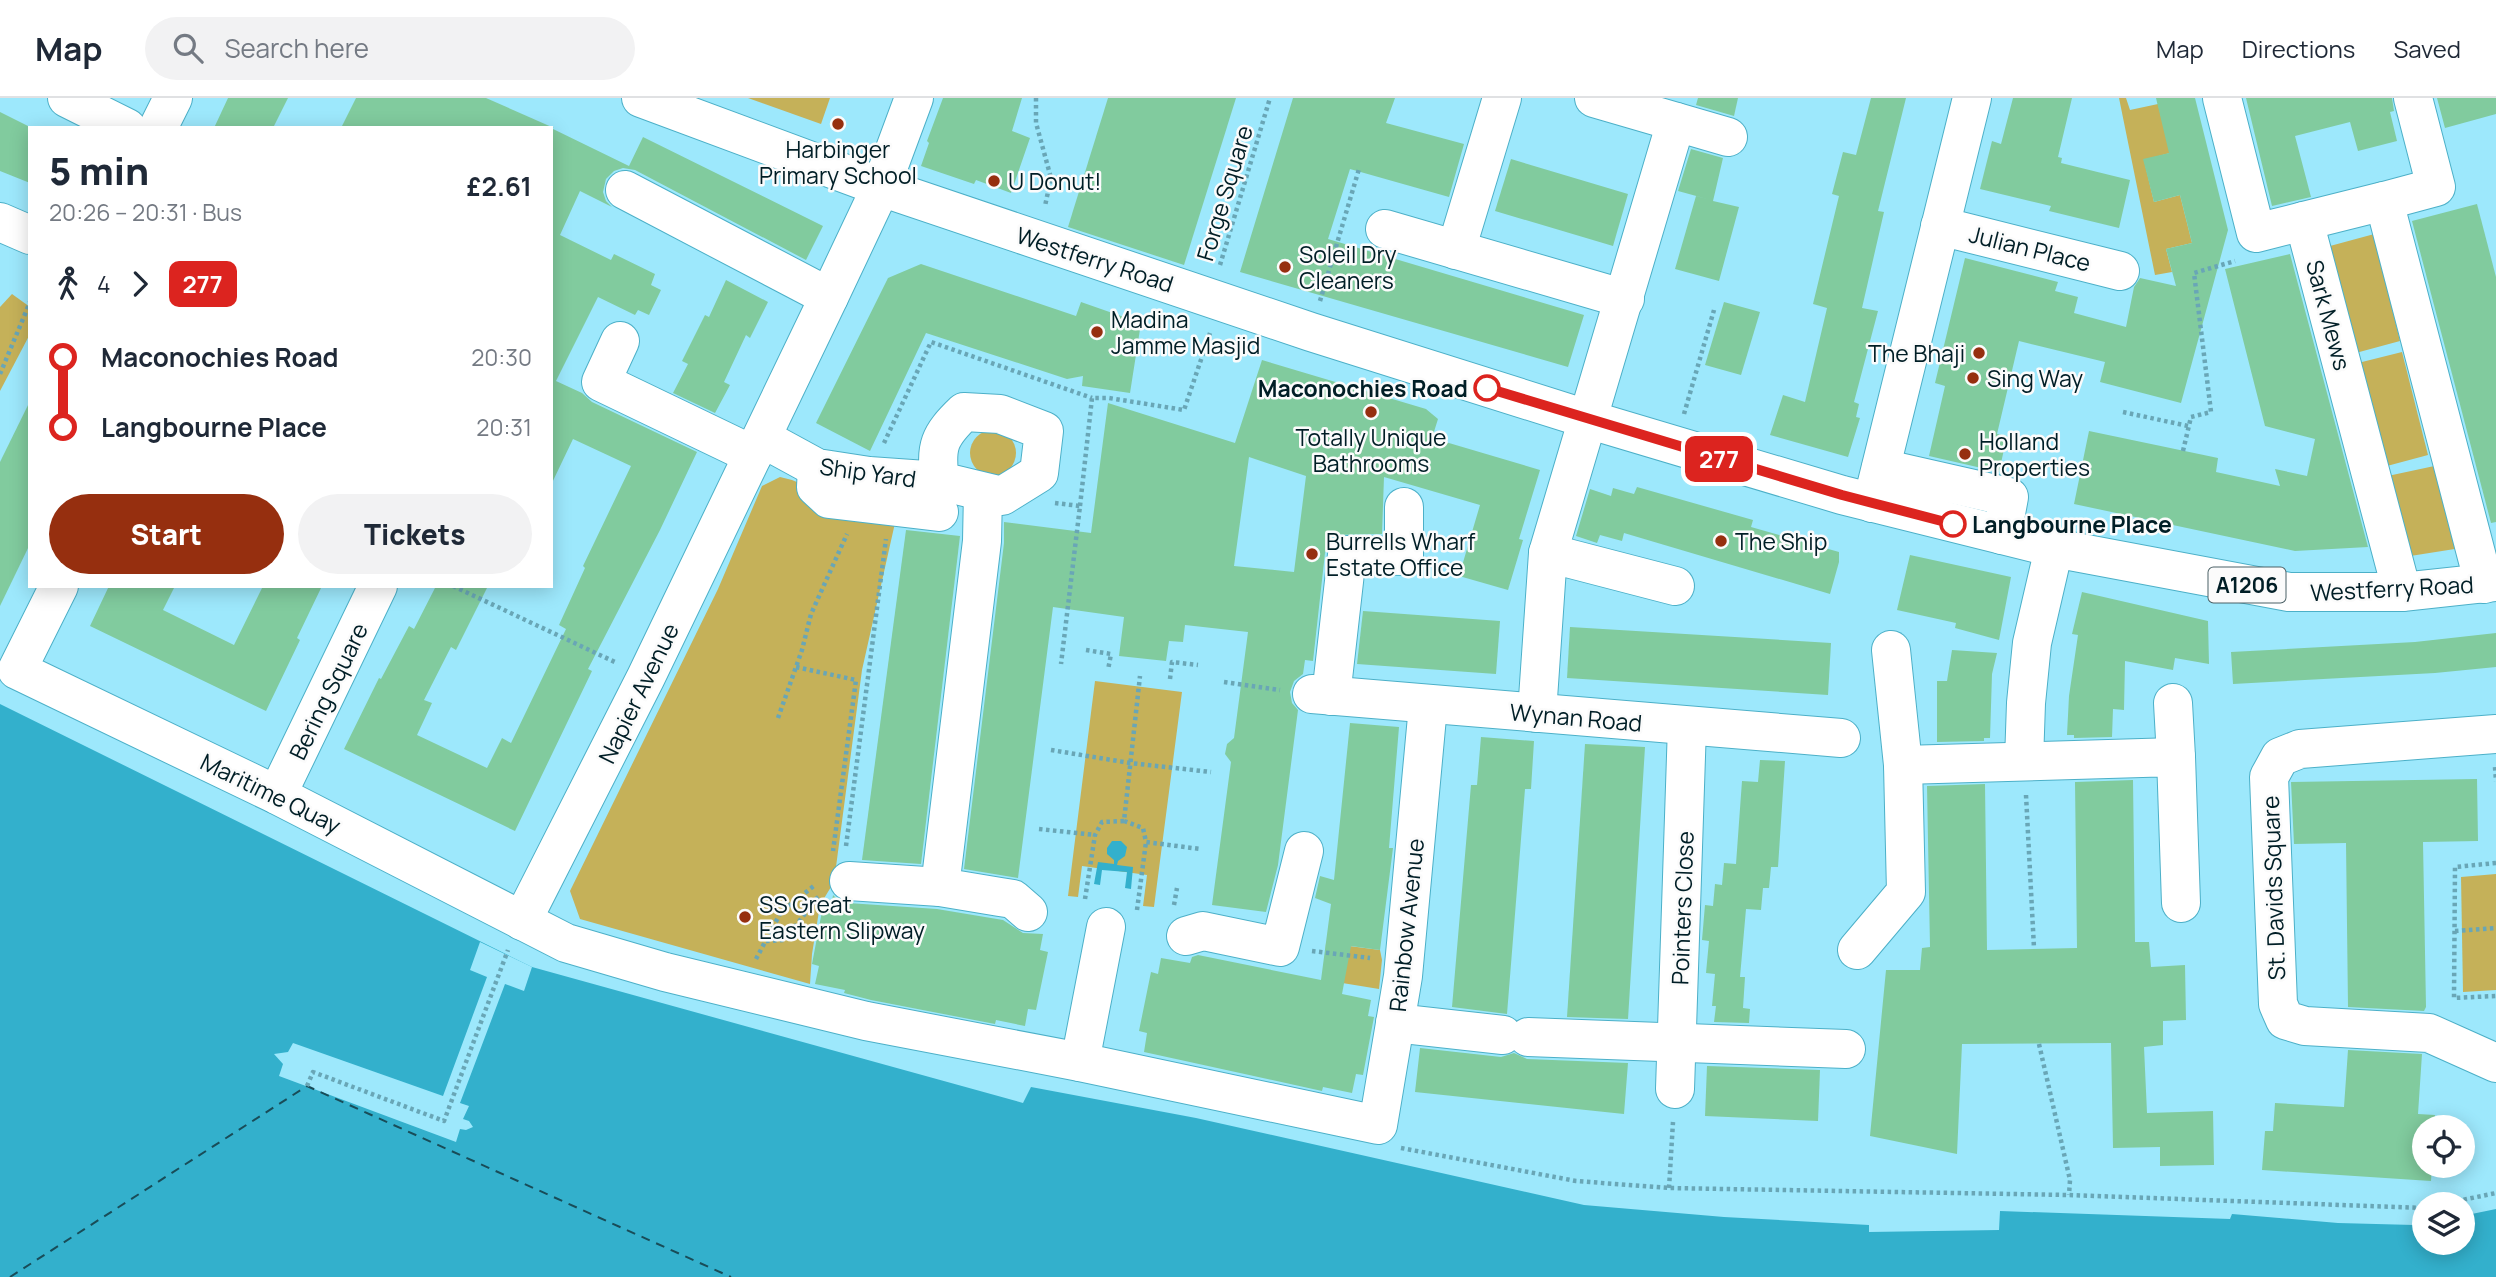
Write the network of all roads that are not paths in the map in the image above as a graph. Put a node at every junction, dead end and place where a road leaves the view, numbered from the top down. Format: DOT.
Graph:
graph roads {
  1 [pos="67,98"];
  2 [pos="173,98"];
  3 [pos="641,98"];
  4 [pos="914,98"];
  5 [pos="1502,98"];
  6 [pos="1594,98"];
  7 [pos="1972,98"];
  8 [pos="2222,98"];
  9 [pos="2413,98"];
  10 [pos="1676,122"];
  11 [pos="123,126"];
  12 [pos="159,126"];
  13 [pos="1728,137"];
  14 [pos="881,187"];
  15 [pos="625,191"];
  16 [pos="2384,201"];
  17 [pos="2304,221"];
  18 [pos="0,222"];
  19 [pos="1940,226"];
  20 [pos="1385,229"];
  21 [pos="28,234"];
  22 [pos="1457,250"];
  23 [pos="2120,271"];
  24 [pos="829,296"];
  25 [pos="1625,299"];
  26 [pos="620,341"];
  27 [pos="1587,419"];
  28 [pos="757,446"];
  29 [pos="817,467"];
  30 [pos="1877,485"];
  31 [pos="983,493"];
  32 [pos="940,496"];
  33 [pos="1404,507"];
  34 [pos="2054,548"];
  35 [pos="1548,553"];
  36 [pos="2490,583"];
  37 [pos="1675,586"];
  38 [pos="58,588"];
  39 [pos="377,588"];
  40 [pos="2402,592"];
  41 [pos="1891,650"];
  42 [pos="2173,703"];
  43 [pos="1428,706"];
  44 [pos="1537,713"];
  45 [pos="1687,726"];
  46 [pos="2496,734"];
  47 [pos="1840,738"];
  48 [pos="2176,757"];
  49 [pos="2024,761"];
  50 [pos="1903,765"];
  51 [pos="277,795"];
  52 [pos="1304,850"];
  53 [pos="836,876"];
  54 [pos="940,887"];
  55 [pos="2181,903"];
  56 [pos="1028,912"];
  57 [pos="1109,919"];
  58 [pos="523,921"];
  59 [pos="1180,922"];
  60 [pos="1857,950"];
  61 [pos="1395,1023"];
  62 [pos="1678,1042"];
  63 [pos="1846,1049"];
  64 [pos="1080,1062"];
  65 [pos="2496,1063"];
  66 [pos="1675,1089"];
  1 -- 11 [label="street"];
  2 -- 12 [label="street"];
  3 -- 14 [label="street, Westferry Road / A1206"];
  4 -- 14 [label="street, Napier Avenue"];
  5 -- 22 [label="street"];
  6 -- 10 [label="street"];
  7 -- 19 [label="street"];
  8 -- 17 [label="street"];
  9 -- 16 [label="street"];
  10 -- 13 [label="street"];
  10 -- 25 [label="street"];
  14 -- 24 [label="street, Napier Avenue"];
  14 -- 27 [label="street, Westferry Road / A1206"];
  15 -- 24 [label="street"];
  16 -- 17 [label="street"];
  16 -- 36 [label="street"];
  17 -- 40 [label="street, Sark Mews"];
  18 -- 21 [label="street"];
  19 -- 23 [label="street, Julian Place"];
  19 -- 30 [label="street"];
  20 -- 22 [label="street"];
  22 -- 25 [label="street"];
  24 -- 28 [label="street, Napier Avenue"];
  25 -- 27 [label="street"];
  26 -- 28 [label="street, Ship Yard"];
  27 -- 30 [label="street, Westferry Road / A1206"];
  27 -- 35 [label="street"];
  28 -- 29 [label="street, Ship Yard"];
  28 -- 58 [label="street, Napier Avenue"];
  29 -- 32 [label="street, Ship Yard"];
  29 -- 32 [label="street"];
  30 -- 34 [label="street, Westferry Road / A1206"];
  31 -- 32 [label="street, Ship Yard"];
  31 -- 32 [label="street, Ship Yard"];
  31 -- 54 [label="street"];
  33 -- 43 [label="street, Wynan Road"];
  34 -- 40 [label="street, Westferry Road / A1206"];
  34 -- 49 [label="street"];
  35 -- 37 [label="street"];
  35 -- 44 [label="street"];
  36 -- 40 [label="street, Westferry Road / A1206"];
  38 -- 51 [label="street, Maritime Quay"];
  39 -- 51 [label="street, Bering Square"];
  41 -- 50 [label="street"];
  42 -- 48 [label="street"];
  43 -- 44 [label="street, Wynan Road"];
  43 -- 61 [label="street, Rainbow Avenue"];
  44 -- 45 [label="street, Wynan Road"];
  45 -- 47 [label="street, Wynan Road"];
  45 -- 62 [label="street, Pointers Close"];
  46 -- 65 [label="street, St. Davids Square"];
  48 -- 49 [label="street"];
  48 -- 55 [label="street"];
  49 -- 50 [label="street"];
  50 -- 60 [label="street"];
  51 -- 58 [label="street, Maritime Quay"];
  52 -- 59 [label="street"];
  53 -- 54 [label="street"];
  54 -- 56 [label="street"];
  57 -- 64 [label="street"];
  58 -- 64 [label="street"];
  61 -- 62 [label="street"];
  61 -- 64 [label="street, Rainbow Avenue"];
  62 -- 63 [label="street"];
  62 -- 66 [label="street, Pointers Close"];
}
